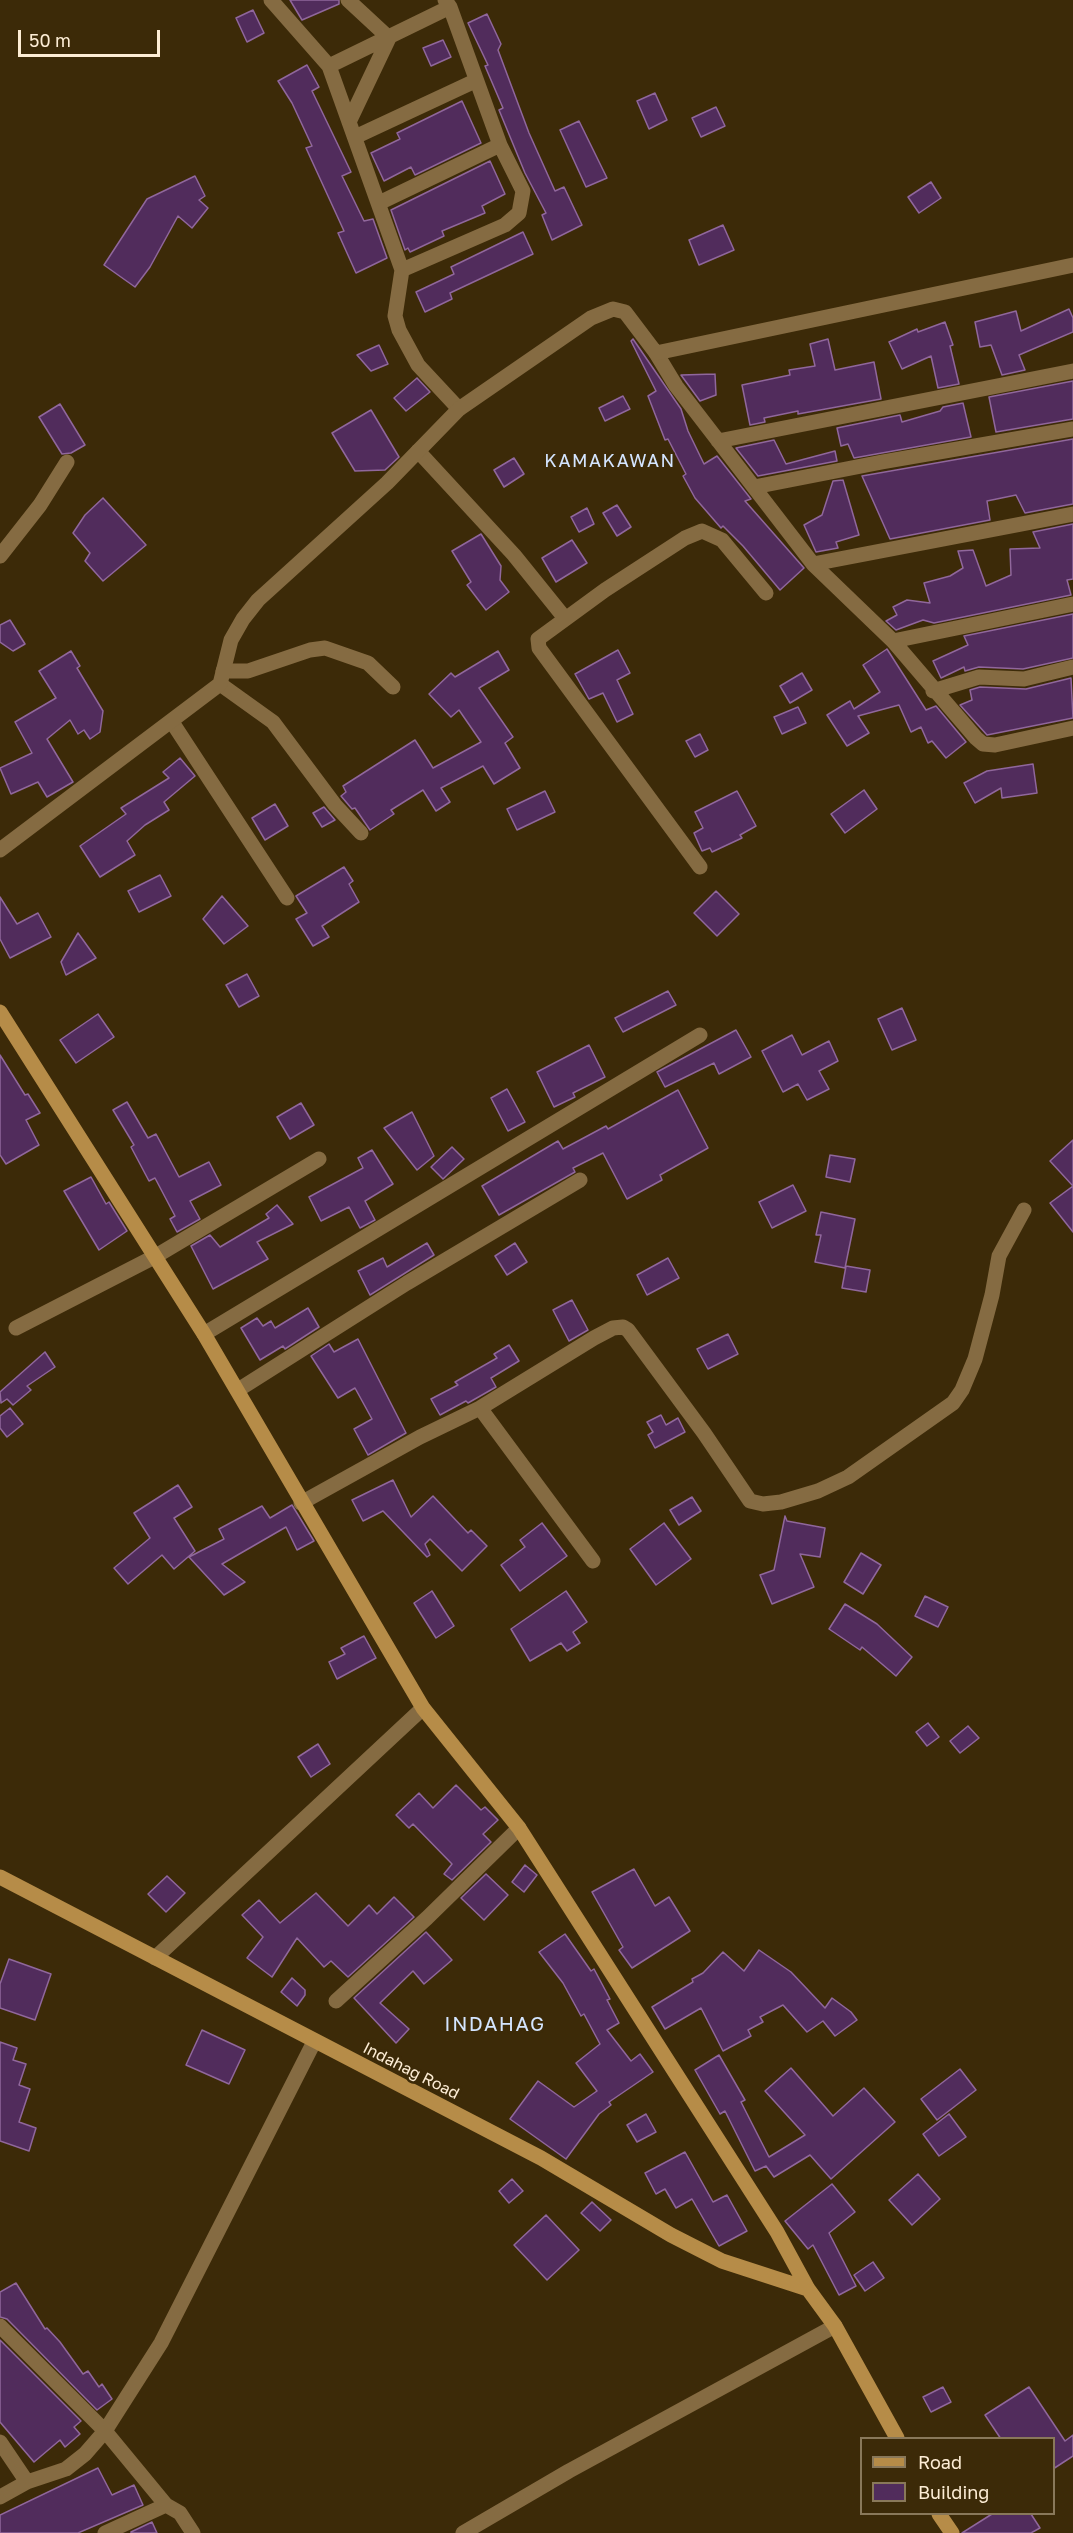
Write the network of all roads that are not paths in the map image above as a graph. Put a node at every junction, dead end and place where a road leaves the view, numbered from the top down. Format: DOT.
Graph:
graph roads {
  1 [pos="271,0"];
  2 [pos="348,0"];
  3 [pos="448,4"];
  4 [pos="389,38"];
  5 [pos="329,66"];
  6 [pos="475,81"];
  7 [pos="349,122"];
  8 [pos="355,137"];
  9 [pos="500,145"];
  10 [pos="379,203"];
  11 [pos="1073,265"];
  12 [pos="402,270"];
  13 [pos="656,353"];
  14 [pos="1073,371"];
  15 [pos="459,409"];
  16 [pos="1073,429"];
  17 [pos="718,441"];
  18 [pos="418,451"];
  19 [pos="67,462"];
  20 [pos="754,487"];
  21 [pos="1073,514"];
  22 [pos="0,556"];
  23 [pos="813,564"];
  24 [pos="766,594"];
  25 [pos="1073,604"];
  26 [pos="564,617"];
  27 [pos="893,641"];
  28 [pos="1073,667"];
  29 [pos="221,678"];
  30 [pos="393,687"];
  31 [pos="933,691"];
  32 [pos="172,722"];
  33 [pos="1073,728"];
  34 [pos="361,833"];
  35 [pos="0,850"];
  36 [pos="700,867"];
  37 [pos="287,898"];
  38 [pos="0,1012"];
  39 [pos="700,1035"];
  40 [pos="319,1160"];
  41 [pos="580,1179"];
  42 [pos="1024,1210"];
  43 [pos="156,1256"];
  44 [pos="16,1328"];
  45 [pos="204,1334"];
  46 [pos="238,1390"];
  47 [pos="480,1408"];
  48 [pos="301,1503"];
  49 [pos="593,1561"];
  50 [pos="423,1708"];
  51 [pos="519,1828"];
  52 [pos="0,1877"];
  53 [pos="155,1958"];
  54 [pos="336,2001"];
  55 [pos="314,2042"];
  56 [pos="808,2289"];
  57 [pos="0,2326"];
  58 [pos="835,2326"];
  59 [pos="105,2431"];
  60 [pos="896,2437"];
  61 [pos="0,2442"];
  62 [pos="27,2482"];
  63 [pos="0,2497"];
  64 [pos="166,2505"];
  65 [pos="940,2515"];
  66 [pos="105,2533"];
  67 [pos="193,2533"];
  68 [pos="463,2533"];
  69 [pos="952,2533"];
  1 -- 5 [label="street"];
  2 -- 4 [label="street"];
  3 -- 4 [label="street"];
  3 -- 6 [label="street"];
  4 -- 5 [label="street"];
  4 -- 7 [label="street"];
  5 -- 7 [label="street"];
  6 -- 8 [label="street"];
  6 -- 9 [label="street"];
  7 -- 8 [label="street"];
  8 -- 10 [label="street"];
  9 -- 10 [label="street"];
  9 -- 12 [label="street"];
  10 -- 12 [label="street"];
  11 -- 13 [label="street"];
  12 -- 15 [label="street"];
  13 -- 15 [label="street"];
  13 -- 17 [label="street"];
  14 -- 17 [label="street"];
  15 -- 18 [label="street"];
  16 -- 20 [label="street"];
  17 -- 20 [label="street"];
  18 -- 26 [label="street"];
  18 -- 29 [label="street"];
  19 -- 22 [label="street"];
  20 -- 23 [label="street"];
  21 -- 23 [label="street"];
  23 -- 27 [label="street"];
  24 -- 26 [label="street"];
  25 -- 27 [label="street"];
  26 -- 36 [label="street"];
  27 -- 31 [label="street"];
  28 -- 31 [label="street"];
  29 -- 30 [label="street"];
  29 -- 32 [label="street"];
  29 -- 34 [label="street"];
  31 -- 33 [label="street"];
  32 -- 35 [label="street"];
  32 -- 37 [label="street"];
  38 -- 43 [label="main road"];
  39 -- 45 [label="street"];
  40 -- 43 [label="street"];
  41 -- 46 [label="street"];
  42 -- 47 [label="street"];
  43 -- 44 [label="street"];
  43 -- 45 [label="main road"];
  45 -- 46 [label="main road"];
  46 -- 48 [label="main road"];
  47 -- 48 [label="street"];
  47 -- 49 [label="street"];
  48 -- 50 [label="main road"];
  50 -- 51 [label="main road"];
  50 -- 53 [label="street"];
  51 -- 54 [label="street"];
  51 -- 56 [label="main road"];
  52 -- 53 [label="main road, Indahag Road"];
  53 -- 55 [label="main road, Indahag Road"];
  55 -- 56 [label="main road, Indahag Road"];
  55 -- 59 [label="street"];
  56 -- 58 [label="main road"];
  57 -- 59 [label="street"];
  58 -- 60 [label="main road"];
  58 -- 68 [label="street"];
  59 -- 62 [label="street"];
  59 -- 64 [label="street"];
  61 -- 62 [label="street"];
  62 -- 63 [label="street"];
  64 -- 66 [label="street"];
  64 -- 67 [label="street"];
  65 -- 69 [label="main road"];
}
